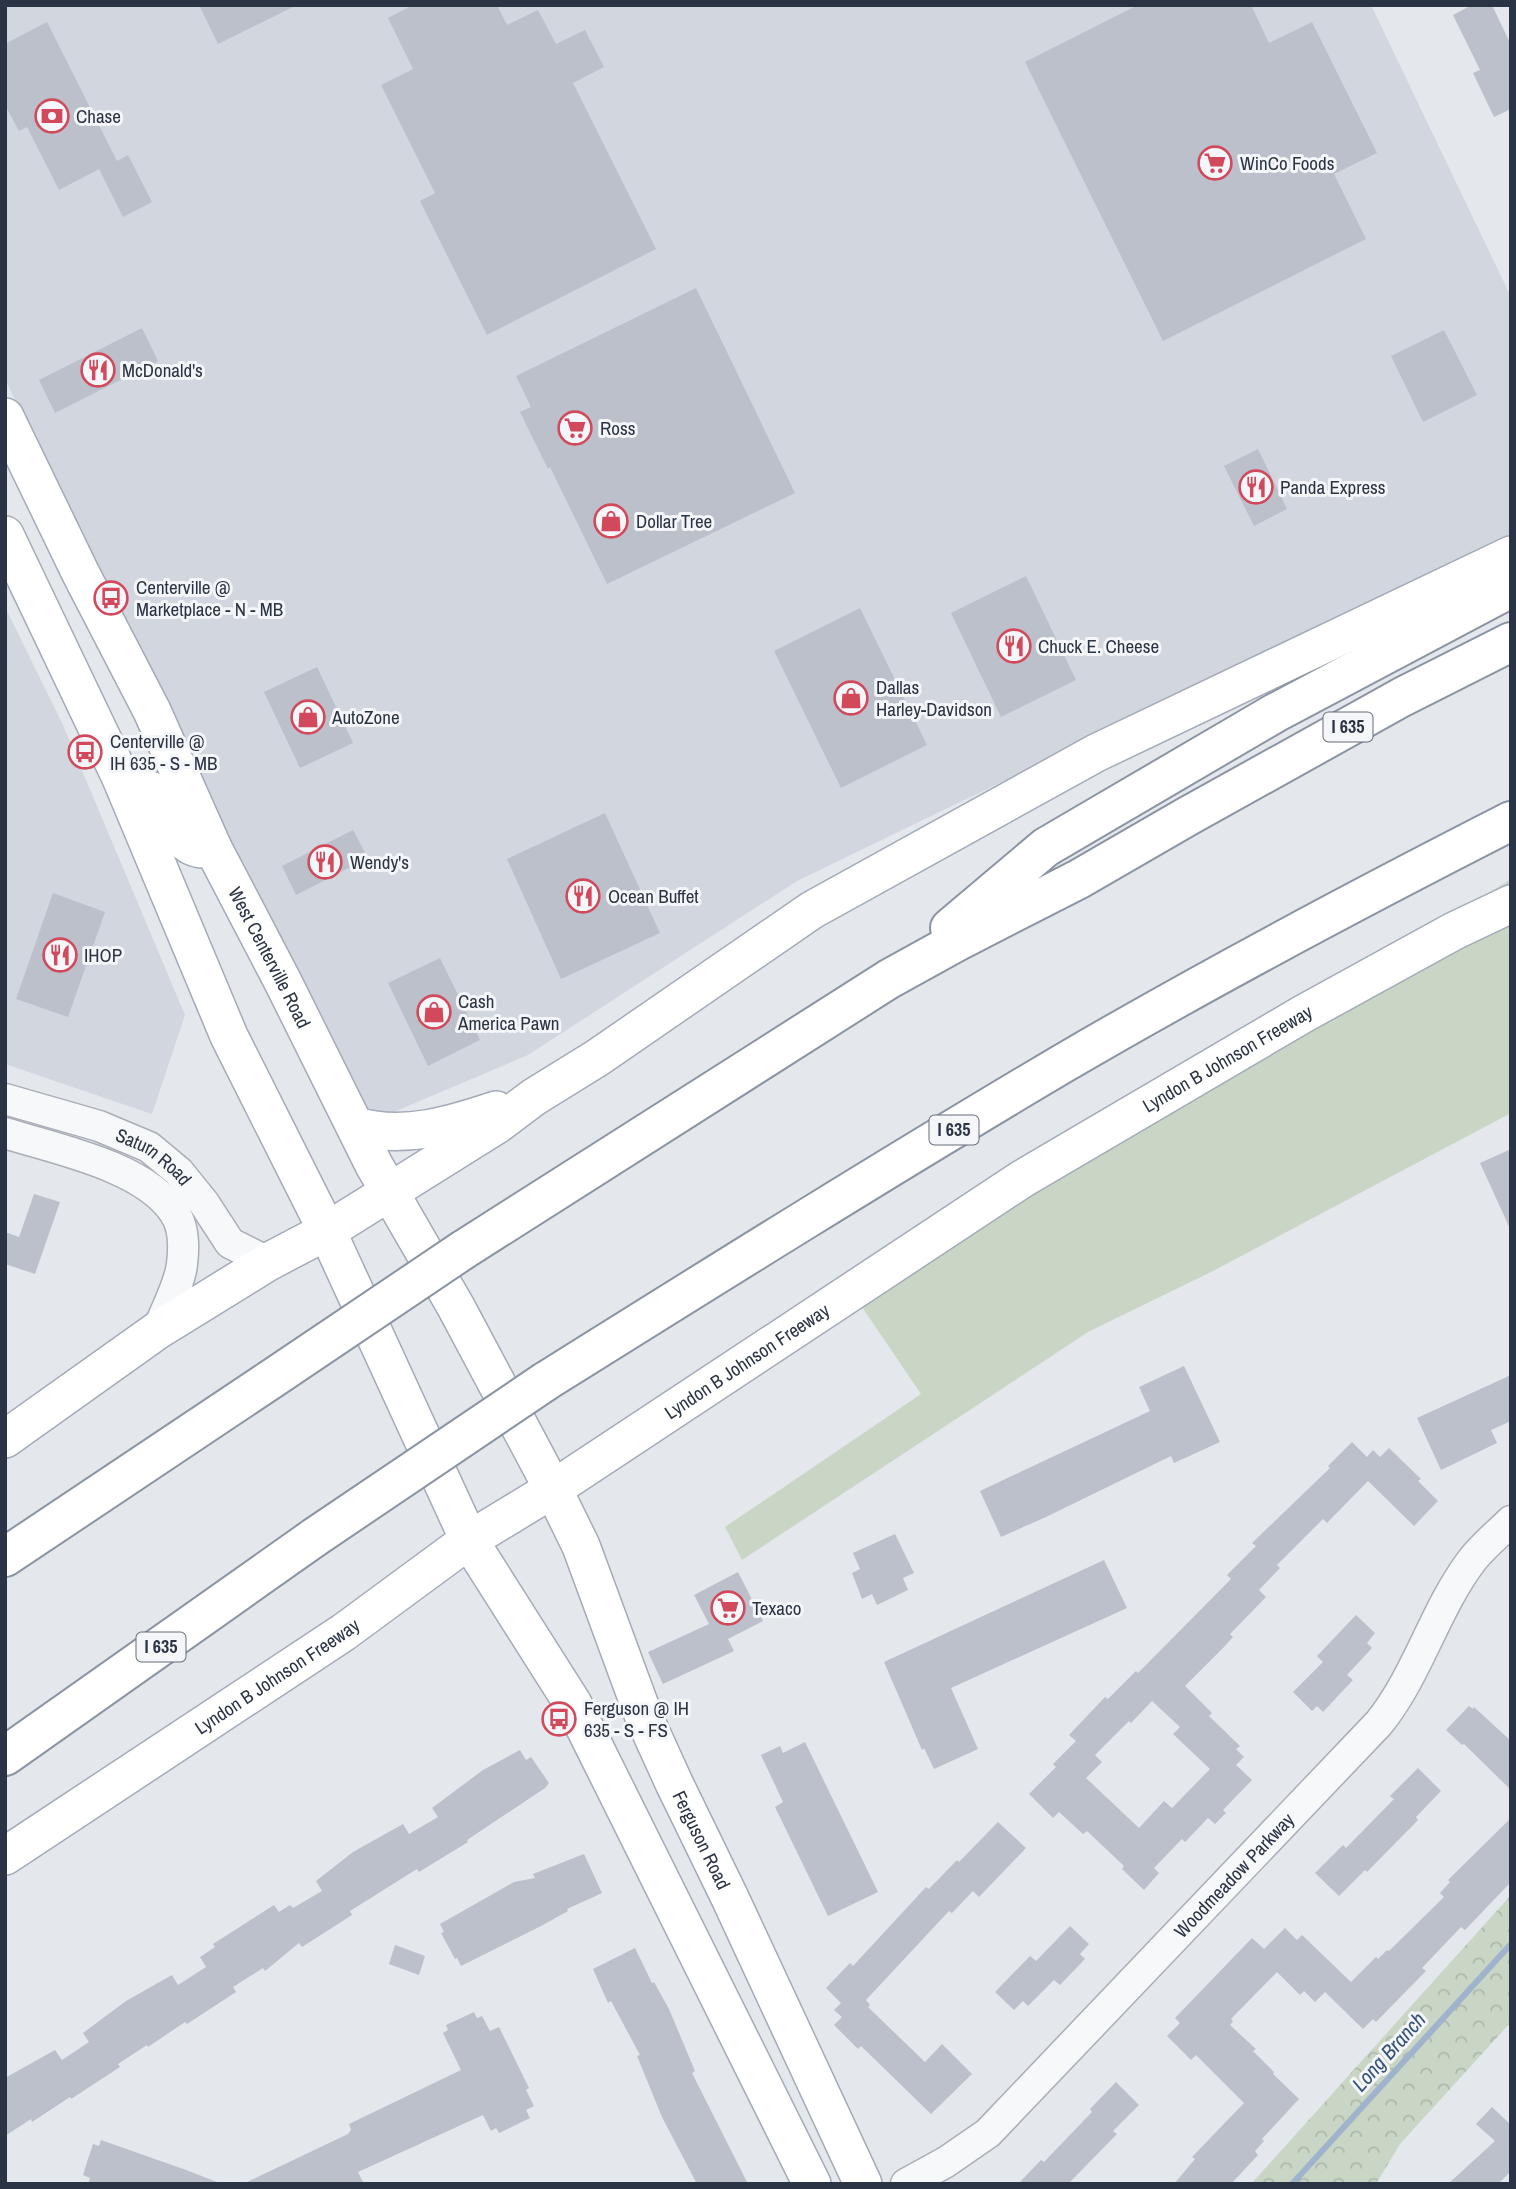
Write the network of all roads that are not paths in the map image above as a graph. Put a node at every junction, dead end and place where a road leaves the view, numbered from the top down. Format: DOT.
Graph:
graph roads {
  1 [pos="5,417"];
  2 [pos="5,536"];
  3 [pos="1511,555"];
  4 [pos="1511,588"];
  5 [pos="1511,642"];
  6 [pos="121,778"];
  7 [pos="1511,821"];
  8 [pos="213,848"];
  9 [pos="1511,904"];
  10 [pos="890,979"];
  11 [pos="534,1097"];
  12 [pos="5,1099"];
  13 [pos="356,1126"];
  14 [pos="5,1133"];
  15 [pos="388,1191"];
  16 [pos="327,1231"];
  17 [pos="268,1262"];
  18 [pos="158,1330"];
  19 [pos="5,1439"];
  20 [pos="554,1489"];
  21 [pos="1511,1521"];
  22 [pos="469,1540"];
  23 [pos="5,1557"];
  24 [pos="5,1756"];
  25 [pos="5,1856"];
  26 [pos="812,2184"];
  27 [pos="863,2184"];
  28 [pos="906,2184"];
  1 -- 8 [label="main road, West Centerville Road"];
  2 -- 6 [label="main road"];
  3 -- 11 [label="main road"];
  4 -- 10 [label="highway"];
  5 -- 10 [label="highway, I 635"];
  6 -- 8 [label="main road"];
  6 -- 16 [label="main road"];
  7 -- 24 [label="highway, I 635, bridge"];
  8 -- 13 [label="main road, West Centerville Road"];
  9 -- 20 [label="main road, Lyndon B Johnson Freeway"];
  10 -- 23 [label="highway, I 635, bridge"];
  11 -- 13 [label="main road"];
  11 -- 15 [label="main road"];
  12 -- 17 [label="street, Saturn Road"];
  13 -- 15 [label="main road, West Centerville Road"];
  14 -- 18 [label="street, Saturn Road"];
  15 -- 16 [label="main road"];
  15 -- 20 [label="main road, West Centerville Road"];
  16 -- 17 [label="main road"];
  16 -- 22 [label="main road"];
  17 -- 18 [label="main road"];
  18 -- 19 [label="main road"];
  20 -- 22 [label="main road, Lyndon B Johnson Freeway"];
  20 -- 27 [label="main road, Ferguson Road"];
  21 -- 28 [label="street, Woodmeadow Parkway"];
  22 -- 25 [label="main road, Lyndon B Johnson Freeway"];
  22 -- 26 [label="main road"];
}
